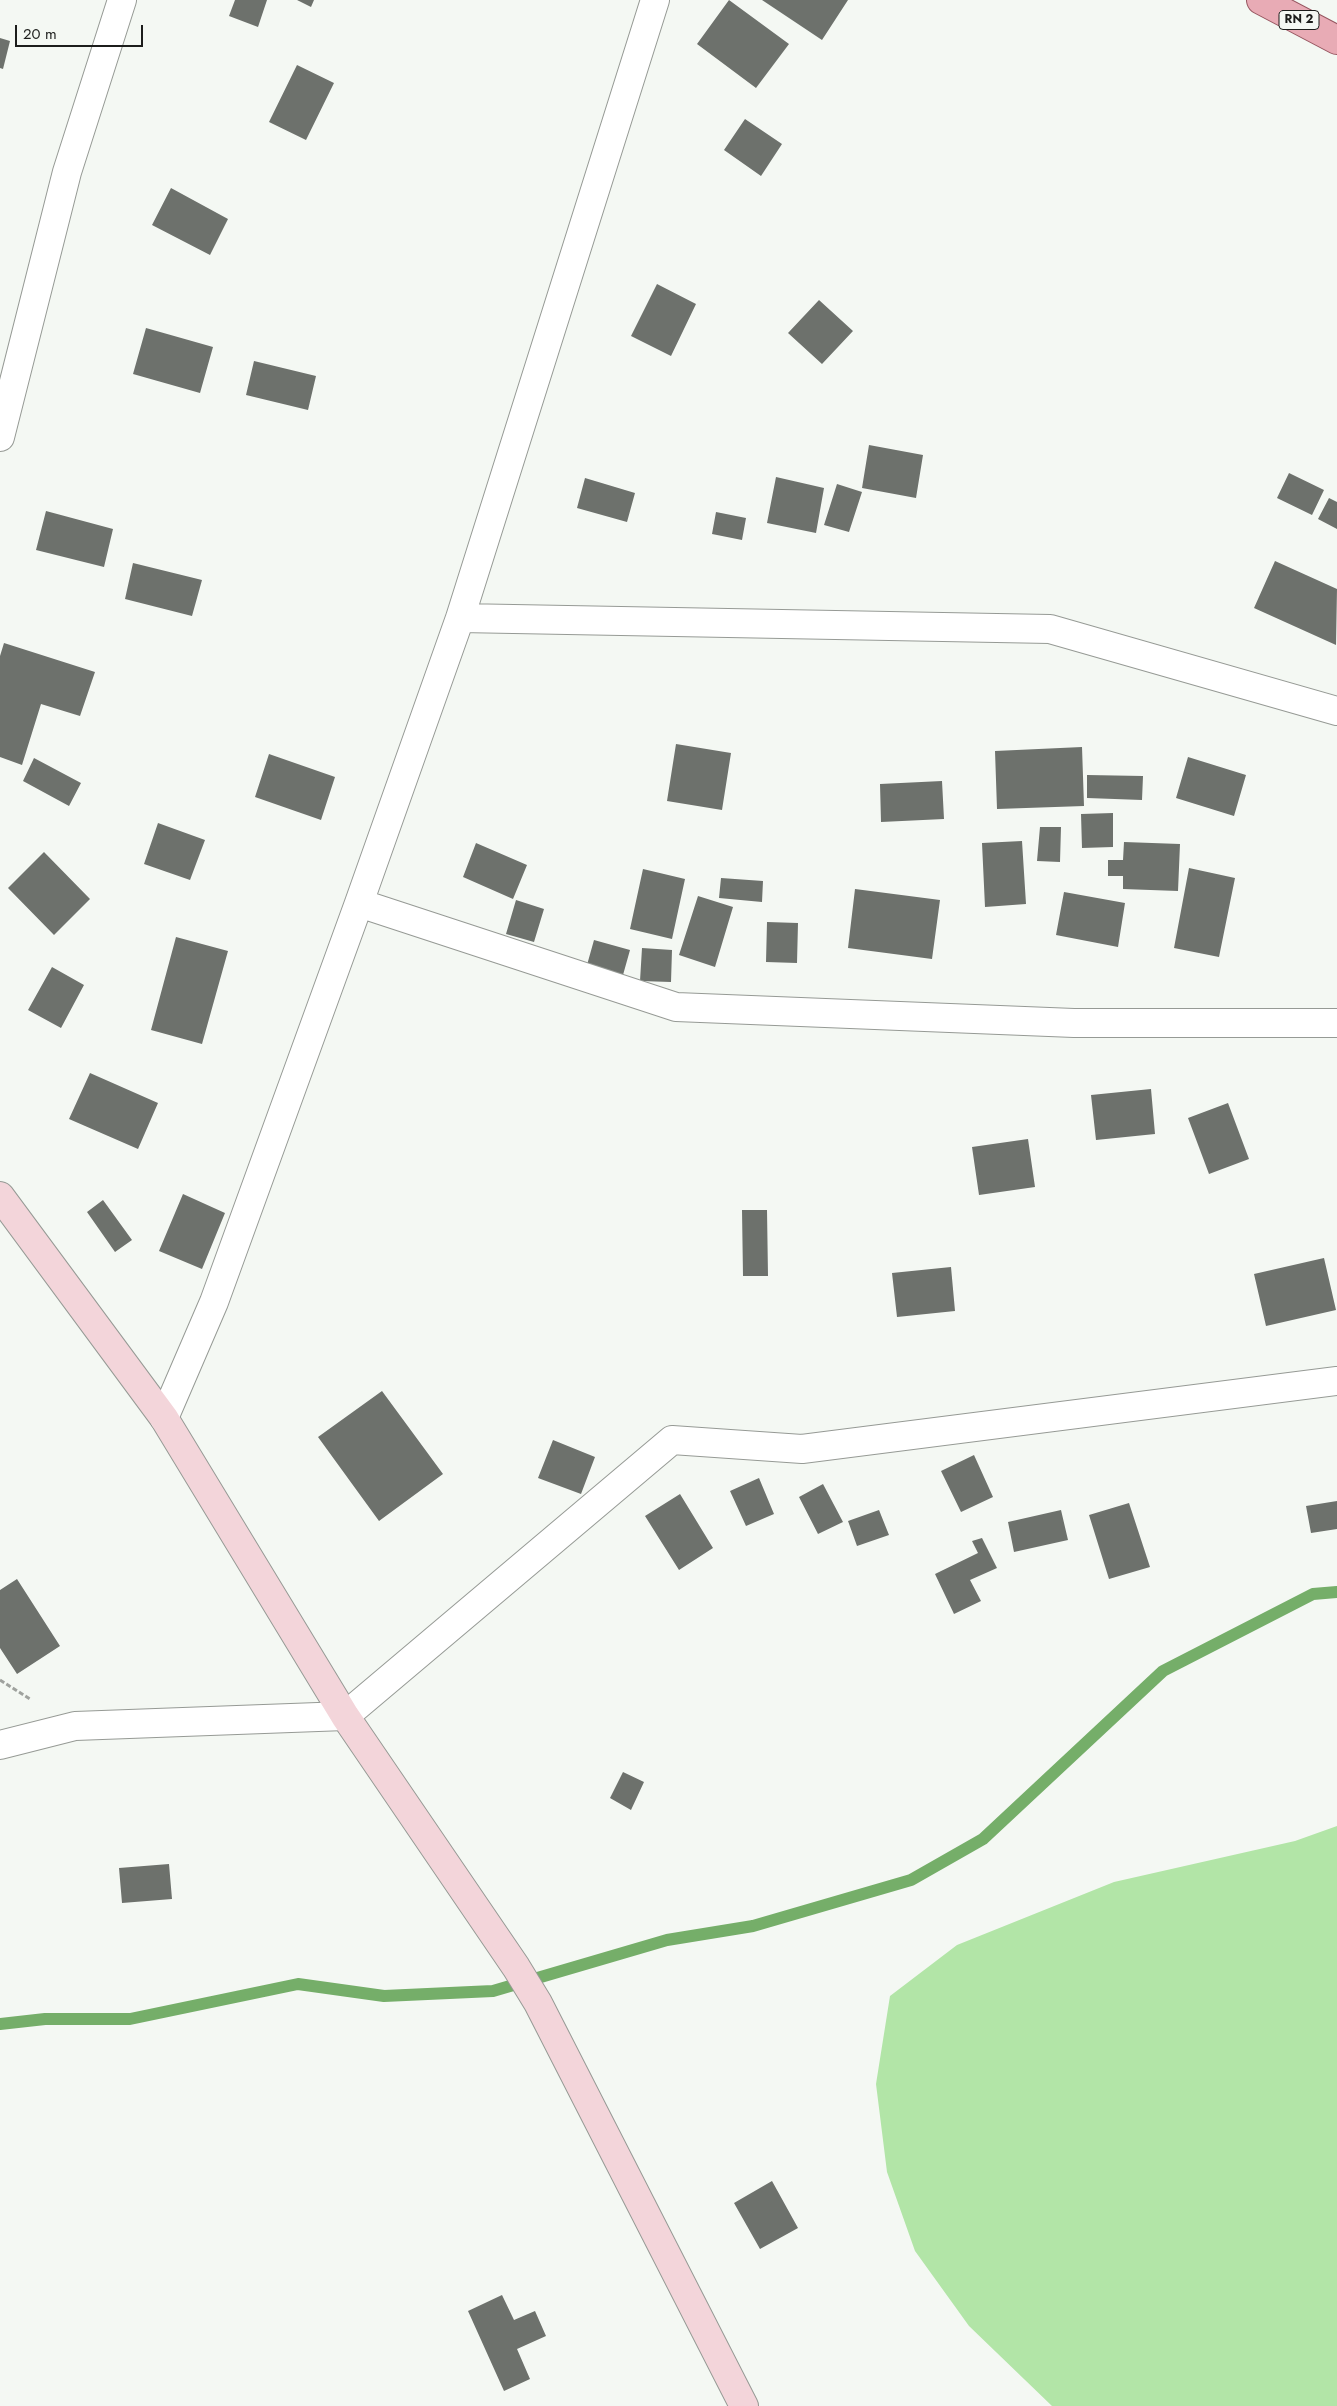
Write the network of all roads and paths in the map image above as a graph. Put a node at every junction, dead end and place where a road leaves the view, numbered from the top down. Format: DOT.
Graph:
graph roads {
  1 [pos="122,0"];
  2 [pos="655,0"];
  3 [pos="1261,0"];
  4 [pos="1337,40"];
  5 [pos="0,436"];
  6 [pos="460,618"];
  7 [pos="1337,711"];
  8 [pos="359,903"];
  9 [pos="1337,1023"];
  10 [pos="0,1196"];
  11 [pos="1337,1381"];
  12 [pos="164,1418"];
  13 [pos="345,1716"];
  14 [pos="0,1745"];
  15 [pos="744,2406"];
  1 -- 5 [label="street"];
  2 -- 6 [label="street"];
  3 -- 4 [label="main road, RN 2"];
  6 -- 7 [label="street"];
  6 -- 8 [label="street"];
  8 -- 9 [label="street"];
  8 -- 12 [label="street"];
  10 -- 12 [label="street"];
  11 -- 13 [label="street"];
  12 -- 13 [label="street"];
  13 -- 14 [label="street"];
  13 -- 15 [label="street"];
}
